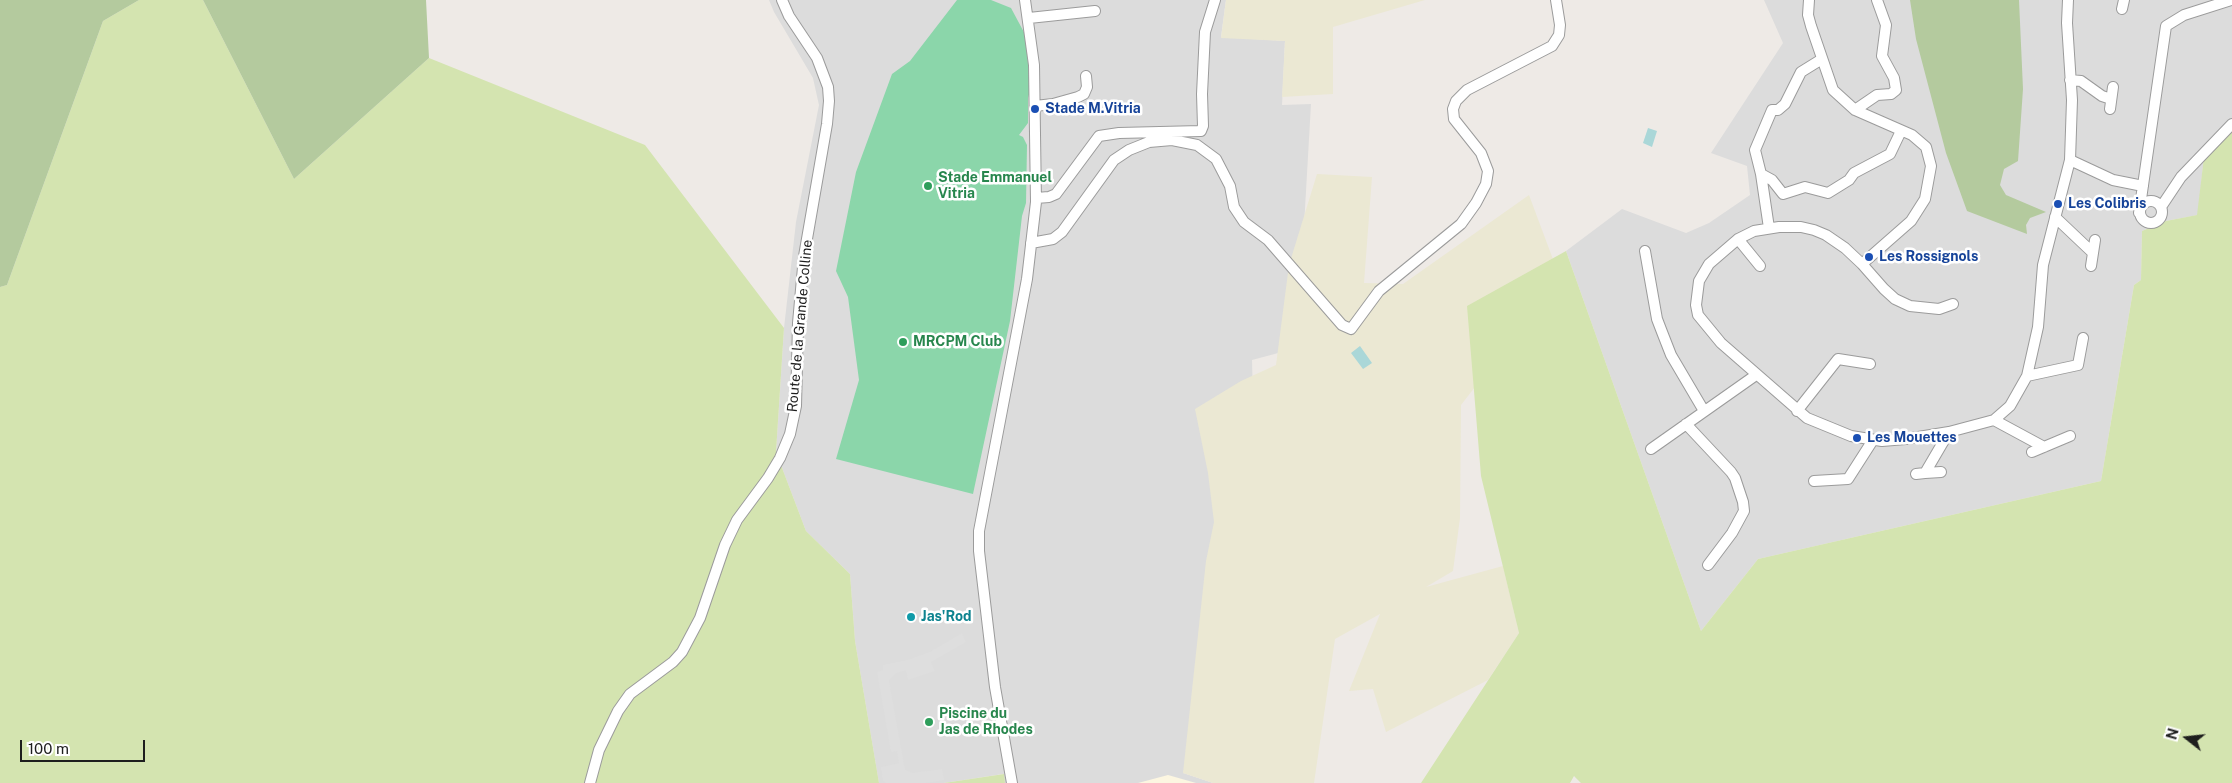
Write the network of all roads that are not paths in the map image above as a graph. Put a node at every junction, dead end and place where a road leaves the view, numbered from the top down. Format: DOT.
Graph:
graph roads {
  1 [pos="782,0"];
  2 [pos="1025,0"];
  3 [pos="1215,0"];
  4 [pos="1556,0"];
  5 [pos="1809,0"];
  6 [pos="1877,0"];
  7 [pos="2068,0"];
  8 [pos="2231,0"];
  9 [pos="1095,11"];
  10 [pos="1029,18"];
  11 [pos="1822,59"];
  12 [pos="1086,76"];
  13 [pos="2070,80"];
  14 [pos="2113,87"];
  15 [pos="1035,106"];
  16 [pos="1855,110"];
  17 [pos="2232,124"];
  18 [pos="1902,131"];
  19 [pos="2070,160"];
  20 [pos="1761,174"];
  21 [pos="2143,186"];
  22 [pos="1036,198"];
  23 [pos="2161,207"];
  24 [pos="2139,213"];
  25 [pos="2055,216"];
  26 [pos="1768,228"];
  27 [pos="1738,239"];
  28 [pos="2095,240"];
  29 [pos="1031,243"];
  30 [pos="1645,251"];
  31 [pos="2093,252"];
  32 [pos="1862,264"];
  33 [pos="1760,266"];
  34 [pos="2091,266"];
  35 [pos="1954,304"];
  36 [pos="2083,338"];
  37 [pos="1870,364"];
  38 [pos="1756,375"];
  39 [pos="2027,376"];
  40 [pos="1704,411"];
  41 [pos="1797,411"];
  42 [pos="1994,420"];
  43 [pos="1686,424"];
  44 [pos="1949,432"];
  45 [pos="2070,436"];
  46 [pos="1873,440"];
  47 [pos="2044,448"];
  48 [pos="1651,449"];
  49 [pos="2032,452"];
  50 [pos="1941,472"];
  51 [pos="1814,481"];
  52 [pos="1708,565"];
  53 [pos="590,783"];
  54 [pos="1012,783"];
  1 -- 53 [label="street, Route de la Grande Colline"];
  2 -- 10 [label="street"];
  3 -- 22 [label="street"];
  4 -- 29 [label="street"];
  5 -- 11 [label="street"];
  6 -- 16 [label="street"];
  7 -- 13 [label="street"];
  8 -- 21 [label="street"];
  9 -- 10 [label="street"];
  10 -- 15 [label="street"];
  11 -- 16 [label="street"];
  11 -- 20 [label="street"];
  12 -- 15 [label="street"];
  13 -- 14 [label="street"];
  13 -- 19 [label="street"];
  15 -- 22 [label="street"];
  16 -- 18 [label="street"];
  17 -- 23 [label="street"];
  18 -- 20 [label="street"];
  18 -- 32 [label="street"];
  19 -- 21 [label="street"];
  19 -- 25 [label="street"];
  20 -- 26 [label="street"];
  21 -- 24 [label="street"];
  22 -- 29 [label="street"];
  23 -- 24 [label="street"];
  23 -- 24 [label="street"];
  25 -- 31 [label="street"];
  25 -- 39 [label="street"];
  26 -- 27 [label="street"];
  26 -- 32 [label="street"];
  27 -- 33 [label="street"];
  27 -- 38 [label="street"];
  28 -- 31 [label="street"];
  29 -- 54 [label="street"];
  30 -- 40 [label="street"];
  31 -- 34 [label="street"];
  32 -- 35 [label="street"];
  36 -- 39 [label="street"];
  37 -- 41 [label="street"];
  38 -- 40 [label="street"];
  38 -- 41 [label="street"];
  39 -- 42 [label="street"];
  40 -- 43 [label="street"];
  41 -- 46 [label="street"];
  42 -- 44 [label="street"];
  42 -- 47 [label="street"];
  43 -- 48 [label="street"];
  43 -- 52 [label="street"];
  44 -- 46 [label="street"];
  44 -- 50 [label="street"];
  45 -- 47 [label="street"];
  46 -- 51 [label="street"];
  47 -- 49 [label="street"];
}
